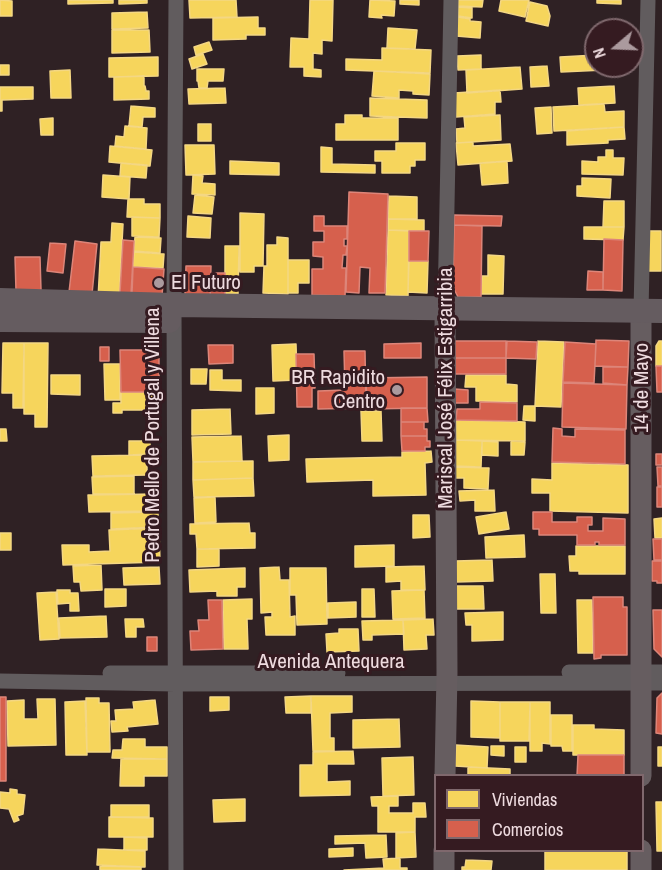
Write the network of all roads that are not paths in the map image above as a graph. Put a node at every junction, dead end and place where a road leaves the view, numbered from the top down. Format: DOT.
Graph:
graph roads {
  1 [pos="176,0"];
  2 [pos="451,0"];
  3 [pos="648,0"];
  4 [pos="0,300"];
  5 [pos="174,313"];
  6 [pos="446,316"];
  7 [pos="652,319"];
  8 [pos="0,320"];
  9 [pos="662,672"];
  10 [pos="0,673"];
  11 [pos="640,677"];
  12 [pos="175,678"];
  13 [pos="446,678"];
  14 [pos="0,681"];
  15 [pos="662,683"];
  16 [pos="445,774"];
  17 [pos="641,774"];
  18 [pos="444,852"];
  19 [pos="641,852"];
  20 [pos="176,870"];
  21 [pos="444,870"];
  22 [pos="641,870"];
  1 -- 5 [label="street, Pedro Mello de Portugal y Villena"];
  2 -- 6 [label="street, Mariscal José Félix Estigarribia"];
  3 -- 7 [label="street, 14 de Mayo"];
  4 -- 5 [label="main road"];
  5 -- 6 [label="main road"];
  5 -- 8 [label="main road"];
  5 -- 12 [label="street, Pedro Mello de Portugal y Villena"];
  6 -- 7 [label="main road"];
  6 -- 13 [label="main road, Mariscal José Félix Estigarribia"];
  7 -- 11 [label="main road, 14 de Mayo"];
  9 -- 11 [label="street, Avenida Antequera"];
  10 -- 12 [label="street, Avenida Antequera"];
  11 -- 13 [label="street, Avenida Antequera"];
  11 -- 15 [label="street, Avenida Antequera"];
  11 -- 17 [label="main road, 14 de Mayo"];
  12 -- 13 [label="street, Avenida Antequera"];
  12 -- 14 [label="street, Avenida Antequera"];
  12 -- 20 [label="street, Pedro Mello de Portugal y Villena"];
  13 -- 16 [label="main road, Mariscal José Félix Estigarribia"];
  18 -- 21 [label="main road"];
  19 -- 22 [label="main road"];
}
